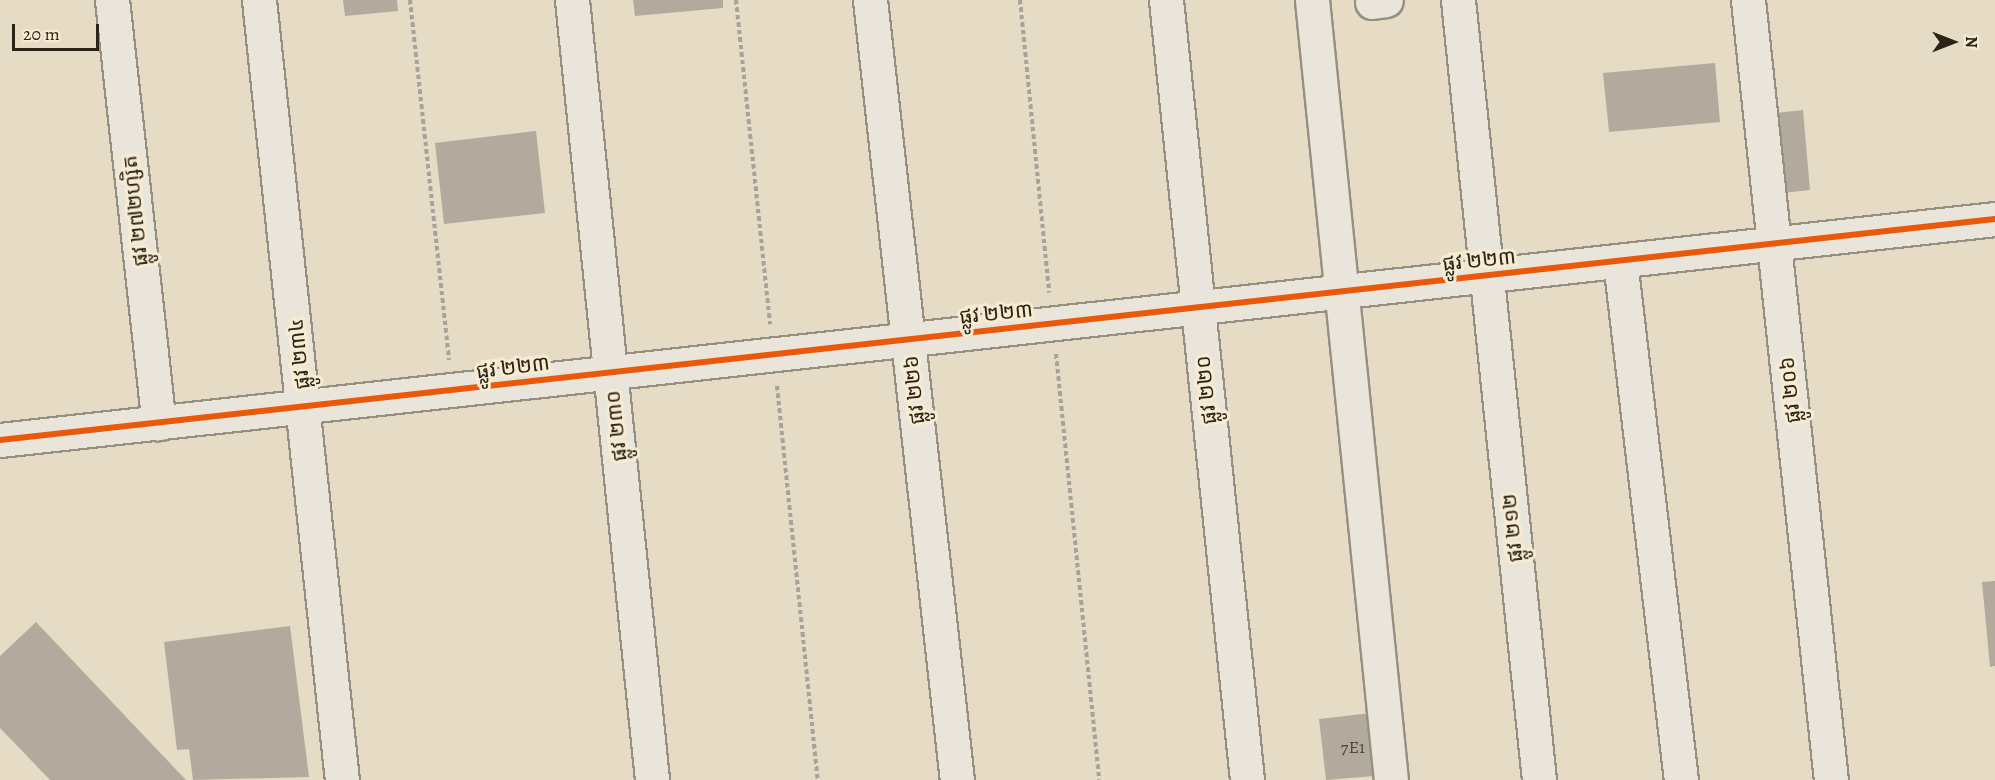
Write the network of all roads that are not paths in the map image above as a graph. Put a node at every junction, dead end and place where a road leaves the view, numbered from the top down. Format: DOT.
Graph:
graph roads {
  1 [pos="112,0"];
  2 [pos="259,0"];
  3 [pos="572,0"];
  4 [pos="870,0"];
  5 [pos="1166,0"];
  6 [pos="1312,0"];
  7 [pos="1458,0"];
  8 [pos="1748,0"];
  9 [pos="1995,219"];
  10 [pos="1774,244"];
  11 [pos="1620,261"];
  12 [pos="1484,276"];
  13 [pos="1341,292"];
  14 [pos="1198,307"];
  15 [pos="908,340"];
  16 [pos="610,372"];
  17 [pos="304,406"];
  18 [pos="159,423"];
  19 [pos="0,440"];
  20 [pos="342,780"];
  21 [pos="652,780"];
  22 [pos="957,780"];
  23 [pos="1247,780"];
  24 [pos="1391,780"];
  25 [pos="1539,780"];
  26 [pos="1681,780"];
  27 [pos="1831,780"];
  1 -- 18 [label="street, ផ្លូវ ២៧២ហ្សិត"];
  2 -- 17 [label="street, ផ្លូវ ២៣៤"];
  3 -- 16 [label="street, ផ្លូវ ២៣០"];
  4 -- 15 [label="street, ផ្លូវ ២២៦"];
  5 -- 14 [label="street, ផ្លូវ ២២០"];
  6 -- 13 [label="street"];
  7 -- 12 [label="street, ផ្លូវ ២១២"];
  8 -- 10 [label="street, ផ្លូវ ២០៦"];
  9 -- 10 [label="street, ផ្លូវ ២២៣"];
  10 -- 11 [label="street, ផ្លូវ ២២៣"];
  10 -- 27 [label="street, ផ្លូវ ២០៦"];
  11 -- 12 [label="street, ផ្លូវ ២២៣"];
  11 -- 26 [label="street"];
  12 -- 13 [label="street, ផ្លូវ ២២៣"];
  12 -- 25 [label="street, ផ្លូវ ២១២"];
  13 -- 14 [label="street, ផ្លូវ ២២៣"];
  13 -- 24 [label="street"];
  14 -- 15 [label="street, ផ្លូវ ២២៣"];
  14 -- 23 [label="street, ផ្លូវ ២២០"];
  15 -- 16 [label="street, ផ្លូវ ២២៣"];
  15 -- 22 [label="street, ផ្លូវ ២២៦"];
  16 -- 17 [label="street, ផ្លូវ ២២៣"];
  16 -- 21 [label="street, ផ្លូវ ២៣០"];
  17 -- 18 [label="street, ផ្លូវ ២២៣"];
  17 -- 20 [label="street, ផ្លូវ ២៣៤"];
  18 -- 19 [label="street, ផ្លូវ ២២៣"];
}
